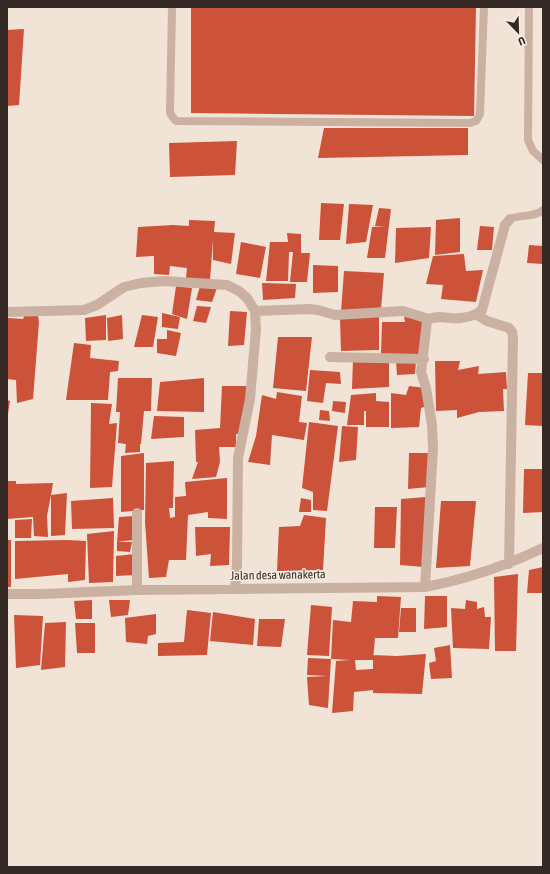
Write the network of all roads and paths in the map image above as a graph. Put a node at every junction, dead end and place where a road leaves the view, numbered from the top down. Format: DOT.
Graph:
graph roads {
  1 [pos="172,7"];
  2 [pos="484,7"];
  3 [pos="529,7"];
  4 [pos="543,160"];
  5 [pos="543,210"];
  6 [pos="510,219"];
  7 [pos="255,311"];
  8 [pos="7,312"];
  9 [pos="476,314"];
  10 [pos="429,319"];
  11 [pos="330,356"];
  12 [pos="424,359"];
  13 [pos="136,514"];
  14 [pos="543,548"];
  15 [pos="509,564"];
  16 [pos="426,587"];
  17 [pos="234,589"];
  18 [pos="137,590"];
  19 [pos="7,594"];
  1 -- 2 [label="lane"];
  3 -- 4 [label="lane"];
  5 -- 6 [label="lane"];
  6 -- 9 [label="street"];
  7 -- 8 [label="street"];
  7 -- 10 [label="street"];
  7 -- 17 [label="street"];
  9 -- 10 [label="street"];
  9 -- 15 [label="street"];
  10 -- 12 [label="street"];
  11 -- 12 [label="street"];
  12 -- 16 [label="street"];
  13 -- 18 [label="street"];
  14 -- 15 [label="street, Jalan desa wanakerta"];
  15 -- 16 [label="street, Jalan desa wanakerta"];
  16 -- 17 [label="street, Jalan desa wanakerta"];
  17 -- 18 [label="street, Jalan desa wanakerta"];
  18 -- 19 [label="street, Jalan desa wanakerta"];
}
